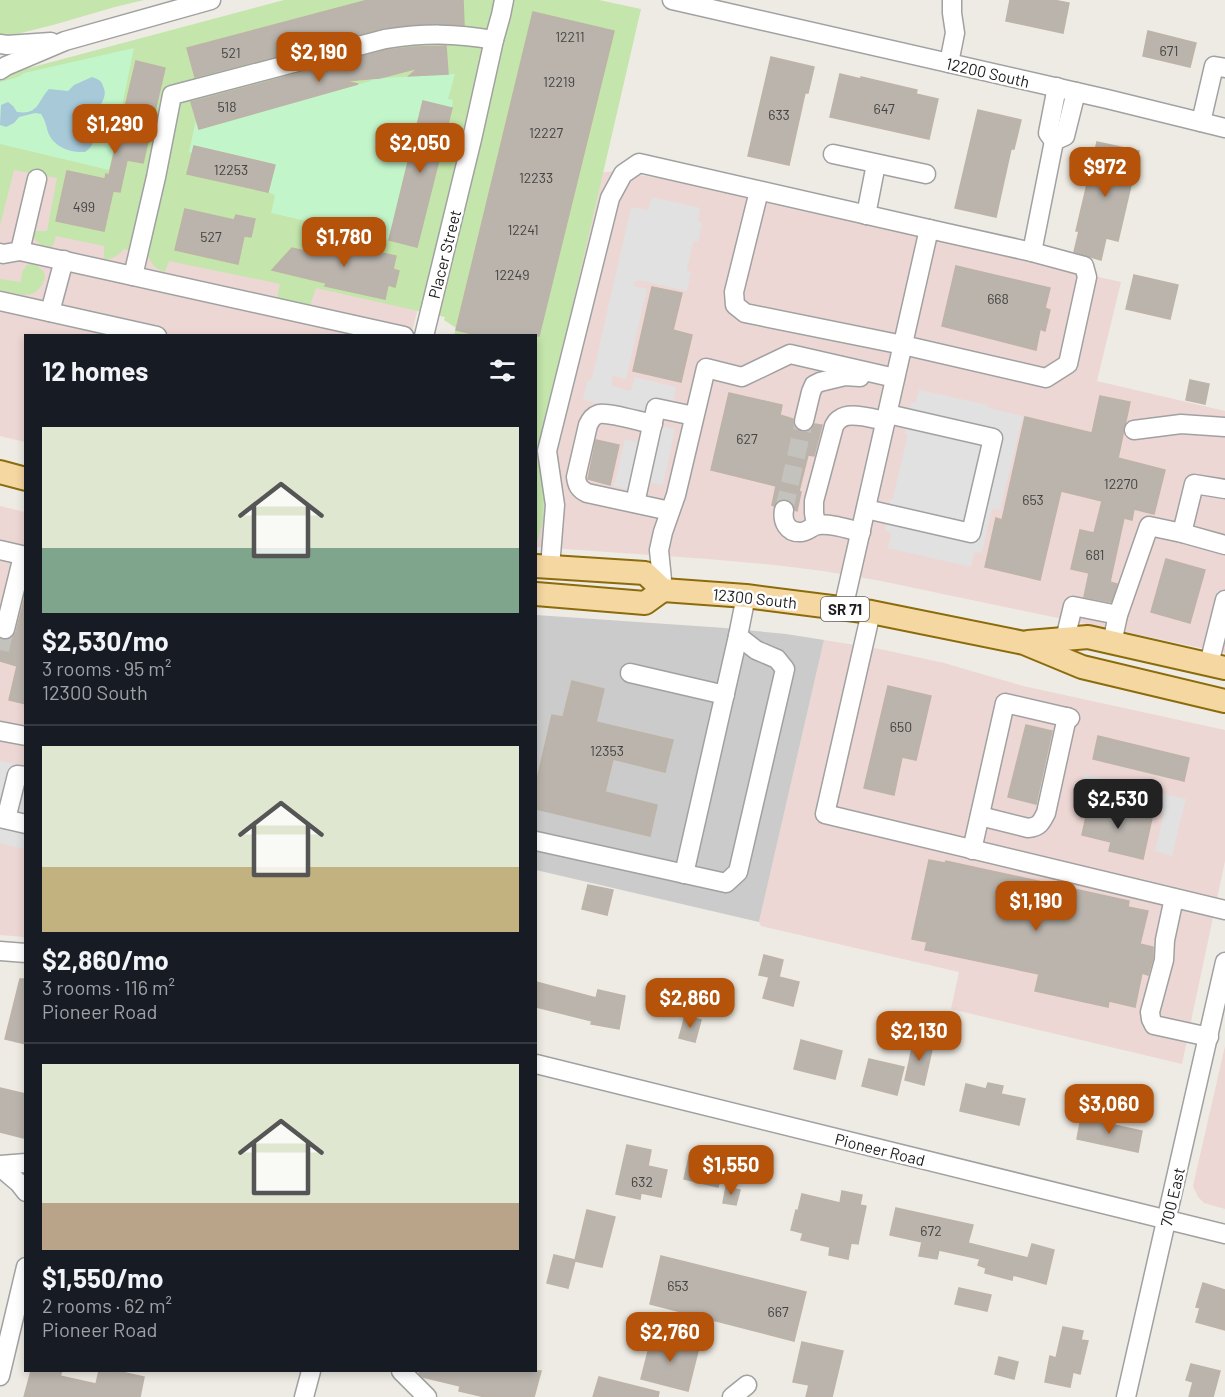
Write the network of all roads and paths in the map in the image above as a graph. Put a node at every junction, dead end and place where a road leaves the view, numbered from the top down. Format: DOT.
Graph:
graph roads {
  1 [pos="211,0"];
  2 [pos="504,0"];
  3 [pos="672,0"];
  4 [pos="952,0"];
  5 [pos="494,40"];
  6 [pos="65,41"];
  7 [pos="0,44"];
  8 [pos="949,63"];
  9 [pos="1225,68"];
  10 [pos="0,70"];
  11 [pos="1057,87"];
  12 [pos="1076,92"];
  13 [pos="1201,122"];
  14 [pos="1225,128"];
  15 [pos="1054,141"];
  16 [pos="833,154"];
  17 [pos="876,164"];
  18 [pos="926,174"];
  19 [pos="37,179"];
  20 [pos="759,191"];
  21 [pos="866,215"];
  22 [pos="929,229"];
  23 [pos="20,251"];
  24 [pos="1032,252"];
  25 [pos="0,253"];
  26 [pos="64,260"];
  27 [pos="133,276"];
  28 [pos="0,301"];
  29 [pos="50,312"];
  30 [pos="148,334"];
  31 [pos="410,334"];
  32 [pos="415,334"];
  33 [pos="903,345"];
  34 [pos="895,381"];
  35 [pos="655,416"];
  36 [pos="694,416"];
  37 [pos="887,417"];
  38 [pos="804,421"];
  39 [pos="1225,427"];
  40 [pos="1134,430"];
  41 [pos="0,472"];
  42 [pos="24,478"];
  43 [pos="1225,489"];
  44 [pos="635,503"];
  45 [pos="866,509"];
  46 [pos="784,510"];
  47 [pos="670,511"];
  48 [pos="816,525"];
  49 [pos="861,532"];
  50 [pos="1182,533"];
  51 [pos="1225,545"];
  52 [pos="0,550"];
  53 [pos="24,556"];
  54 [pos="543,567"];
  55 [pos="663,590"];
  56 [pos="537,594"];
  57 [pos="746,597"];
  58 [pos="1225,600"];
  59 [pos="843,609"];
  60 [pos="871,612"];
  61 [pos="1118,615"];
  62 [pos="5,629"];
  63 [pos="738,636"];
  64 [pos="1065,639"];
  65 [pos="1024,643"];
  66 [pos="1112,643"];
  67 [pos="1217,666"];
  68 [pos="630,673"];
  69 [pos="725,695"];
  70 [pos="1225,700"];
  71 [pos="0,731"];
  72 [pos="24,736"];
  73 [pos="24,776"];
  74 [pos="980,816"];
  75 [pos="3,819"];
  76 [pos="24,824"];
  77 [pos="537,841"];
  78 [pos="972,850"];
  79 [pos="684,874"];
  80 [pos="1174,898"];
  81 [pos="1225,910"];
  82 [pos="0,951"];
  83 [pos="24,953"];
  84 [pos="1225,962"];
  85 [pos="1222,987"];
  86 [pos="1209,1037"];
  87 [pos="537,1064"];
  88 [pos="24,1163"];
  89 [pos="0,1166"];
  90 [pos="24,1189"];
  91 [pos="1167,1220"];
  92 [pos="1225,1234"];
  93 [pos="24,1275"];
  94 [pos="311,1372"];
  95 [pos="402,1372"];
  96 [pos="0,1376"];
  97 [pos="747,1385"];
  98 [pos="304,1397"];
  99 [pos="427,1397"];
  100 [pos="732,1397"];
  101 [pos="1126,1397"];
  1 -- 6 [label="street"];
  2 -- 5 [label="street, Placer Street"];
  3 -- 8 [label="street, 12200 South"];
  4 -- 8 [label="street"];
  5 -- 27 [label="street"];
  5 -- 32 [label="street, Placer Street"];
  6 -- 7 [label="street"];
  6 -- 10 [label="street"];
  8 -- 11 [label="street, 12200 South"];
  9 -- 13 [label="street"];
  11 -- 12 [label="street, 12200 South"];
  11 -- 15 [label="street"];
  12 -- 13 [label="street, 12200 South"];
  12 -- 15 [label="street"];
  13 -- 14 [label="street, 12200 South"];
  15 -- 24 [label="street"];
  16 -- 17 [label="street"];
  17 -- 18 [label="street"];
  17 -- 21 [label="street"];
  19 -- 23 [label="street"];
  20 -- 21 [label="street"];
  20 -- 33 [label="street"];
  20 -- 54 [label="street"];
  21 -- 22 [label="street"];
  22 -- 24 [label="street"];
  22 -- 33 [label="street"];
  23 -- 25 [label="street"];
  23 -- 26 [label="street"];
  24 -- 33 [label="street"];
  26 -- 27 [label="street"];
  26 -- 29 [label="street"];
  27 -- 31 [label="street"];
  28 -- 29 [label="street"];
  29 -- 30 [label="street"];
  33 -- 34 [label="street"];
  34 -- 36 [label="street"];
  34 -- 37 [label="street"];
  34 -- 38 [label="street"];
  35 -- 36 [label="street"];
  35 -- 44 [label="street"];
  35 -- 44 [label="street"];
  36 -- 47 [label="street"];
  37 -- 45 [label="street"];
  37 -- 45 [label="street"];
  37 -- 48 [label="street"];
  39 -- 40 [label="street"];
  41 -- 42 [label="main road"];
  43 -- 50 [label="street"];
  44 -- 47 [label="street"];
  45 -- 49 [label="street"];
  46 -- 48 [label="street"];
  47 -- 55 [label="street"];
  48 -- 49 [label="street"];
  49 -- 59 [label="street"];
  50 -- 51 [label="street"];
  50 -- 61 [label="street"];
  52 -- 53 [label="street"];
  53 -- 62 [label="street"];
  54 -- 55 [label="main road"];
  55 -- 56 [label="main road"];
  55 -- 57 [label="main road, 12300 South / SR 71"];
  57 -- 59 [label="main road, 12300 South / SR 71"];
  57 -- 63 [label="street"];
  58 -- 67 [label="street"];
  59 -- 60 [label="main road, 12300 South / SR 71"];
  60 -- 65 [label="main road, 12300 South / SR 71"];
  60 -- 78 [label="street"];
  61 -- 64 [label="street"];
  61 -- 66 [label="street"];
  63 -- 69 [label="street"];
  63 -- 79 [label="street"];
  64 -- 65 [label="main road, 12300 South / SR 71"];
  64 -- 66 [label="main road, 12300 South / SR 71"];
  65 -- 70 [label="main road, 12300 South / SR 71"];
  66 -- 67 [label="main road, 12300 South / SR 71"];
  68 -- 69 [label="street"];
  69 -- 79 [label="street"];
  71 -- 72 [label="street"];
  73 -- 75 [label="street"];
  74 -- 74 [label="street"];
  74 -- 78 [label="street"];
  75 -- 76 [label="street"];
  77 -- 79 [label="street"];
  78 -- 80 [label="street"];
  80 -- 81 [label="street"];
  80 -- 86 [label="street"];
  82 -- 83 [label="street"];
  84 -- 85 [label="street, 700 East"];
  85 -- 86 [label="street, 700 East"];
  86 -- 91 [label="street, 700 East"];
  87 -- 91 [label="street, Pioneer Road"];
  88 -- 89 [label="street"];
  89 -- 90 [label="street"];
  91 -- 92 [label="street, Pioneer Road"];
  91 -- 101 [label="street, 700 East"];
  93 -- 96 [label="street"];
  94 -- 98 [label="street"];
  95 -- 99 [label="street"];
  97 -- 100 [label="street"];
}
